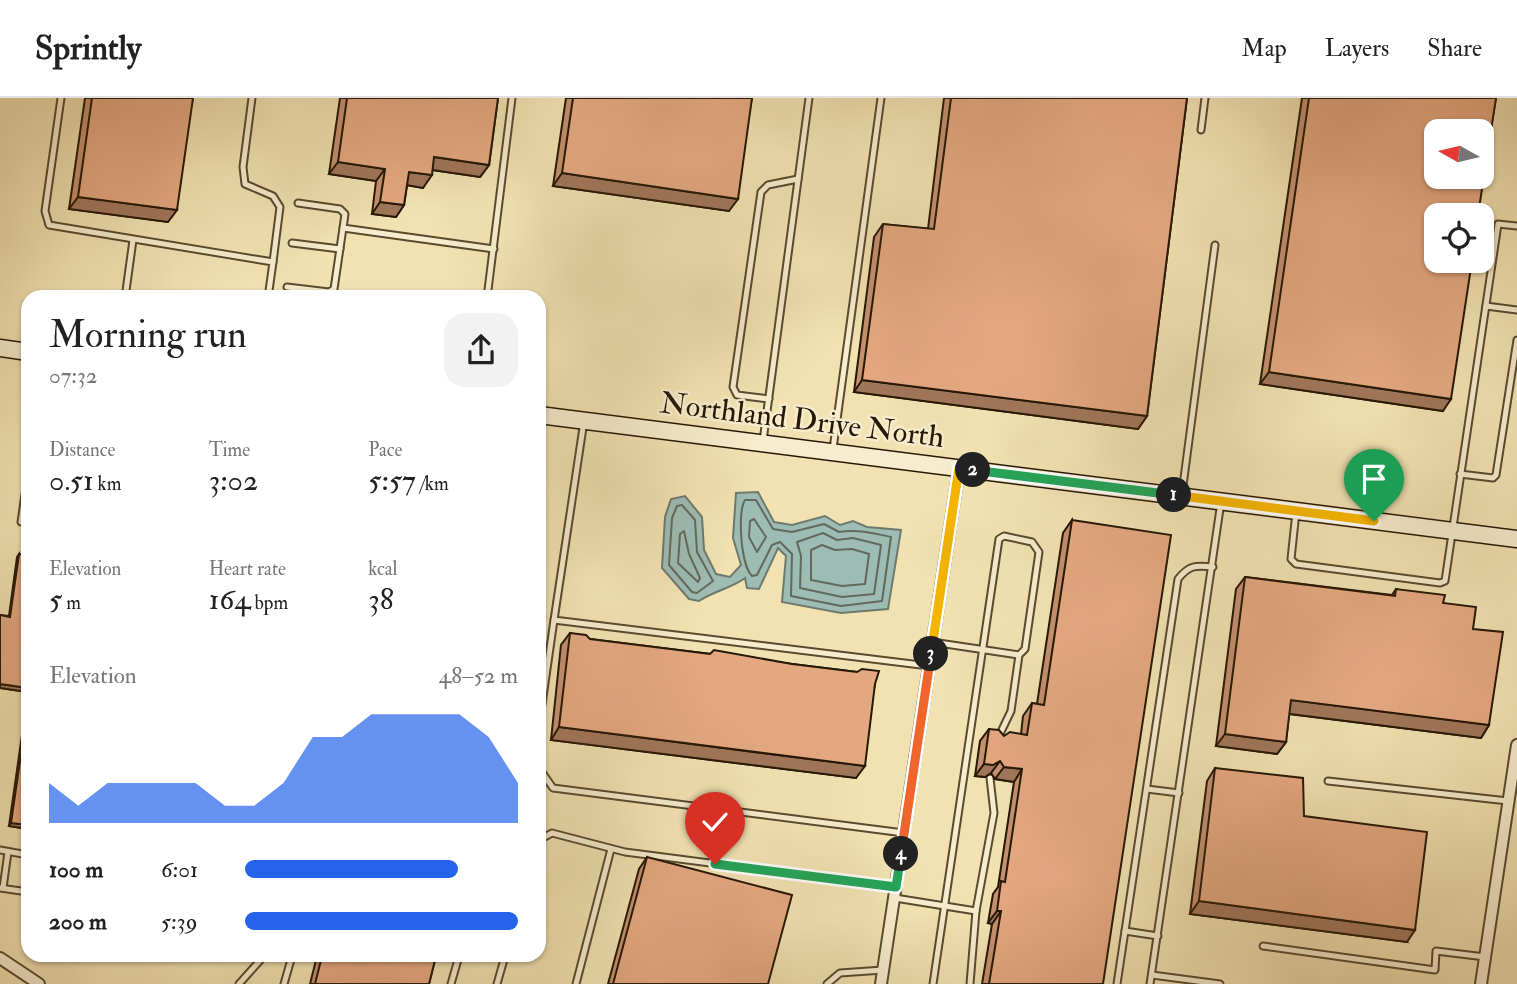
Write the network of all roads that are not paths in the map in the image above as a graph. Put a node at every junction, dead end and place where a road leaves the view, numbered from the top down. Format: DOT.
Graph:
graph roads {
  1 [pos="61,98"];
  2 [pos="252,98"];
  3 [pos="512,98"];
  4 [pos="809,98"];
  5 [pos="881,98"];
  6 [pos="1205,98"];
  7 [pos="1201,130"];
  8 [pos="798,178"];
  9 [pos="298,203"];
  10 [pos="1517,226"];
  11 [pos="343,229"];
  12 [pos="133,240"];
  13 [pos="292,243"];
  14 [pos="1215,245"];
  15 [pos="340,249"];
  16 [pos="494,249"];
  17 [pos="273,262"];
  18 [pos="287,287"];
  19 [pos="126,290"];
  20 [pos="269,290"];
  21 [pos="312,290"];
  22 [pos="332,290"];
  23 [pos="488,290"];
  24 [pos="1486,306"];
  25 [pos="1517,310"];
  26 [pos="1517,340"];
  27 [pos="0,348"];
  28 [pos="21,351"];
  29 [pos="769,399"];
  30 [pos="546,416"];
  31 [pos="584,421"];
  32 [pos="763,444"];
  33 [pos="832,453"];
  34 [pos="959,468"];
  35 [pos="1460,474"];
  36 [pos="1181,496"];
  37 [pos="1221,501"];
  38 [pos="1297,511"];
  39 [pos="1451,531"];
  40 [pos="1517,538"];
  41 [pos="1213,567"];
  42 [pos="554,620"];
  43 [pos="932,642"];
  44 [pos="981,650"];
  45 [pos="1019,654"];
  46 [pos="929,666"];
  47 [pos="546,675"];
  48 [pos="996,743"];
  49 [pos="1517,745"];
  50 [pos="546,778"];
  51 [pos="990,778"];
  52 [pos="1328,781"];
  53 [pos="1147,789"];
  54 [pos="1179,793"];
  55 [pos="1508,801"];
  56 [pos="1511,819"];
  57 [pos="904,834"];
  58 [pos="546,836"];
  59 [pos="611,849"];
  60 [pos="0,850"];
  61 [pos="8,852"];
  62 [pos="21,854"];
  63 [pos="1,888"];
  64 [pos="21,891"];
  65 [pos="895,893"];
  66 [pos="943,905"];
  67 [pos="976,911"];
  68 [pos="1125,931"];
  69 [pos="1158,936"];
  70 [pos="1264,946"];
  71 [pos="1485,957"];
  72 [pos="0,958"];
  73 [pos="259,962"];
  74 [pos="290,962"];
  75 [pos="457,962"];
  76 [pos="503,962"];
  77 [pos="883,970"];
  78 [pos="1152,975"];
  79 [pos="39,984"];
  80 [pos="239,984"];
  81 [pos="284,984"];
  82 [pos="451,984"];
  83 [pos="497,984"];
  84 [pos="576,984"];
  85 [pos="827,984"];
  86 [pos="881,984"];
  87 [pos="933,984"];
  88 [pos="970,984"];
  89 [pos="1117,984"];
  90 [pos="1150,984"];
  91 [pos="1220,984"];
  92 [pos="1481,984"];
  1 -- 12 [label="lane"];
  2 -- 17 [label="lane"];
  3 -- 16 [label="lane"];
  4 -- 8 [label="lane"];
  5 -- 33 [label="lane"];
  6 -- 7 [label="lane"];
  8 -- 29 [label="lane"];
  8 -- 29 [label="lane"];
  9 -- 11 [label="lane"];
  10 -- 24 [label="lane"];
  11 -- 15 [label="lane"];
  11 -- 16 [label="lane"];
  12 -- 17 [label="lane"];
  12 -- 19 [label="lane"];
  13 -- 15 [label="lane"];
  14 -- 36 [label="lane"];
  15 -- 22 [label="lane"];
  16 -- 23 [label="lane"];
  17 -- 20 [label="lane"];
  18 -- 21 [label="lane"];
  24 -- 25 [label="lane"];
  24 -- 35 [label="lane"];
  26 -- 35 [label="lane"];
  27 -- 28 [label="street"];
  29 -- 32 [label="lane"];
  30 -- 31 [label="street, Northland Drive North"];
  31 -- 32 [label="street, Northland Drive North"];
  31 -- 42 [label="lane"];
  32 -- 33 [label="street, Northland Drive North"];
  33 -- 34 [label="street, Northland Drive North"];
  34 -- 36 [label="street, Northland Drive North"];
  34 -- 43 [label="street"];
  35 -- 39 [label="lane"];
  36 -- 37 [label="street, Northland Drive North"];
  37 -- 38 [label="street, Northland Drive North"];
  37 -- 41 [label="lane"];
  38 -- 39 [label="street, Northland Drive North"];
  38 -- 39 [label="lane"];
  39 -- 40 [label="street, Northland Drive North"];
  41 -- 53 [label="lane"];
  41 -- 54 [label="lane"];
  42 -- 46 [label="lane"];
  42 -- 47 [label="lane"];
  43 -- 44 [label="lane"];
  43 -- 46 [label="street"];
  44 -- 45 [label="lane"];
  44 -- 45 [label="lane"];
  44 -- 66 [label="lane"];
  45 -- 48 [label="lane"];
  46 -- 57 [label="street"];
  49 -- 55 [label="street"];
  50 -- 57 [label="lane"];
  51 -- 67 [label="lane"];
  52 -- 55 [label="lane"];
  53 -- 54 [label="lane"];
  53 -- 68 [label="lane"];
  54 -- 69 [label="lane"];
  55 -- 56 [label="street"];
  56 -- 71 [label="street"];
  57 -- 65 [label="street"];
  58 -- 59 [label="lane"];
  59 -- 65 [label="lane"];
  59 -- 84 [label="lane"];
  60 -- 61 [label="lane"];
  61 -- 62 [label="lane"];
  61 -- 63 [label="lane"];
  63 -- 64 [label="lane"];
  65 -- 66 [label="lane"];
  65 -- 77 [label="street"];
  66 -- 67 [label="lane"];
  66 -- 87 [label="lane"];
  67 -- 88 [label="lane"];
  68 -- 69 [label="lane"];
  68 -- 89 [label="lane"];
  69 -- 78 [label="lane"];
  70 -- 71 [label="lane"];
  71 -- 92 [label="street"];
  72 -- 79 [label="street"];
  73 -- 80 [label="lane"];
  74 -- 81 [label="lane"];
  75 -- 82 [label="lane"];
  76 -- 83 [label="lane"];
  77 -- 85 [label="lane"];
  77 -- 86 [label="street"];
  78 -- 90 [label="lane"];
  78 -- 91 [label="lane"];
}
